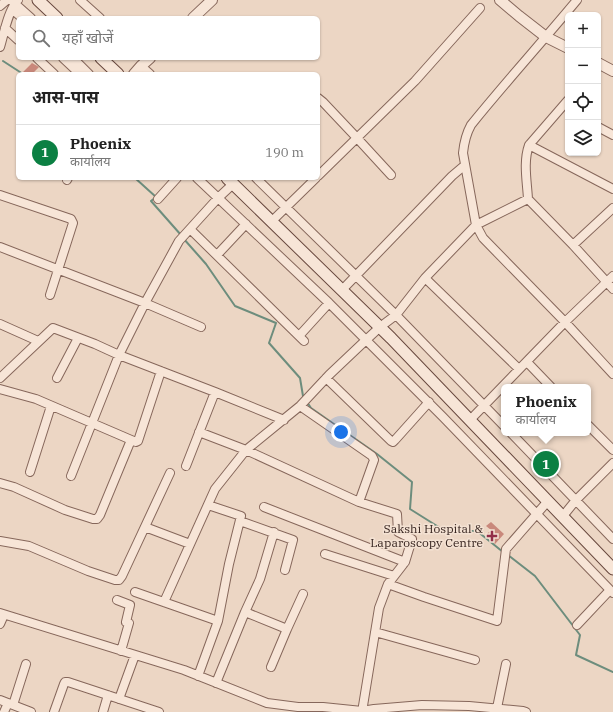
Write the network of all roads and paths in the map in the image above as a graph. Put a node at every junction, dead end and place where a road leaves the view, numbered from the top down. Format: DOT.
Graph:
graph roads {
  1 [pos="38,0"];
  2 [pos="212,0"];
  3 [pos="500,0"];
  4 [pos="577,0"];
  5 [pos="13,2"];
  6 [pos="86,2"];
  7 [pos="0,6"];
  8 [pos="480,8"];
  9 [pos="21,16"];
  10 [pos="29,16"];
  11 [pos="55,16"];
  12 [pos="98,16"];
  13 [pos="195,16"];
  14 [pos="5,28"];
  15 [pos="546,37"];
  16 [pos="16,38"];
  17 [pos="565,46"];
  18 [pos="0,47"];
  19 [pos="39,60"];
  20 [pos="65,60"];
  21 [pos="75,60"];
  22 [pos="103,60"];
  23 [pos="145,61"];
  24 [pos="52,72"];
  25 [pos="78,72"];
  26 [pos="87,72"];
  27 [pos="116,72"];
  28 [pos="136,72"];
  29 [pos="149,72"];
  30 [pos="320,100"];
  31 [pos="565,110"];
  32 [pos="601,129"];
  33 [pos="613,135"];
  34 [pos="357,138"];
  35 [pos="529,145"];
  36 [pos="464,165"];
  37 [pos="320,173"];
  38 [pos="391,175"];
  39 [pos="175,180"];
  40 [pos="199,180"];
  41 [pos="258,180"];
  42 [pos="313,180"];
  43 [pos="230,181"];
  44 [pos="613,189"];
  45 [pos="0,195"];
  46 [pos="158,198"];
  47 [pos="218,198"];
  48 [pos="528,198"];
  49 [pos="286,207"];
  50 [pos="613,208"];
  51 [pos="272,221"];
  52 [pos="246,224"];
  53 [pos="476,225"];
  54 [pos="190,229"];
  55 [pos="573,245"];
  56 [pos="0,247"];
  57 [pos="217,255"];
  58 [pos="58,269"];
  59 [pos="356,276"];
  60 [pos="425,278"];
  61 [pos="610,279"];
  62 [pos="613,289"];
  63 [pos="342,290"];
  64 [pos="50,295"];
  65 [pos="145,303"];
  66 [pos="329,304"];
  67 [pos="396,315"];
  68 [pos="565,322"];
  69 [pos="0,324"];
  70 [pos="201,326"];
  71 [pos="380,327"];
  72 [pos="78,338"];
  73 [pos="366,340"];
  74 [pos="38,341"];
  75 [pos="119,355"];
  76 [pos="527,362"];
  77 [pos="519,369"];
  78 [pos="161,371"];
  79 [pos="613,374"];
  80 [pos="0,378"];
  81 [pos="57,378"];
  82 [pos="326,378"];
  83 [pos="505,384"];
  84 [pos="548,384"];
  85 [pos="501,388"];
  86 [pos="0,389"];
  87 [pos="215,392"];
  88 [pos="429,402"];
  89 [pos="51,406"];
  90 [pos="300,406"];
  91 [pos="484,406"];
  92 [pos="284,420"];
  93 [pos="470,420"];
  94 [pos="501,423"];
  95 [pos="92,424"];
  96 [pos="591,428"];
  97 [pos="199,432"];
  98 [pos="514,436"];
  99 [pos="131,440"];
  100 [pos="246,450"];
  101 [pos="613,450"];
  102 [pos="186,466"];
  103 [pos="612,466"];
  104 [pos="30,472"];
  105 [pos="170,473"];
  106 [pos="71,476"];
  107 [pos="0,483"];
  108 [pos="576,500"];
  109 [pos="548,501"];
  110 [pos="359,502"];
  111 [pos="208,505"];
  112 [pos="264,507"];
  113 [pos="536,513"];
  114 [pos="563,516"];
  115 [pos="240,521"];
  116 [pos="145,527"];
  117 [pos="274,532"];
  118 [pos="613,539"];
  119 [pos="0,541"];
  120 [pos="190,544"];
  121 [pos="325,554"];
  122 [pos="404,562"];
  123 [pos="613,568"];
  124 [pos="285,570"];
  125 [pos="394,576"];
  126 [pos="388,584"];
  127 [pos="612,591"];
  128 [pos="134,592"];
  129 [pos="303,594"];
  130 [pos="117,600"];
  131 [pos="164,602"];
  132 [pos="244,612"];
  133 [pos="2,614"];
  134 [pos="218,621"];
  135 [pos="0,624"];
  136 [pos="577,625"];
  137 [pos="287,629"];
  138 [pos="375,632"];
  139 [pos="121,650"];
  140 [pos="135,655"];
  141 [pos="475,660"];
  142 [pos="26,664"];
  143 [pos="506,664"];
  144 [pos="271,667"];
  145 [pos="198,676"];
  146 [pos="216,683"];
  147 [pos="108,695"];
  148 [pos="119,699"];
  149 [pos="0,700"];
  150 [pos="267,703"];
  151 [pos="11,704"];
  152 [pos="458,709"];
  153 [pos="297,710"];
  154 [pos="338,710"];
  155 [pos="502,710"];
  156 [pos="362,711"];
  157 [pos="4,712"];
  158 [pos="31,712"];
  159 [pos="54,712"];
  160 [pos="103,712"];
  161 [pos="159,712"];
  162 [pos="264,712"];
  163 [pos="526,712"];
  1 -- 11 [label="main road"];
  2 -- 13 [label="street"];
  3 -- 15 [label="street"];
  4 -- 15 [label="street"];
  5 -- 7 [label="street"];
  5 -- 9 [label="street"];
  5 -- 10 [label="street"];
  5 -- 14 [label="street"];
  6 -- 12 [label="street"];
  8 -- 34 [label="street"];
  14 -- 16 [label="street"];
  14 -- 18 [label="street"];
  15 -- 17 [label="street"];
  15 -- 36 [label="street"];
  19 -- 24 [label="street"];
  20 -- 25 [label="street"];
  21 -- 26 [label="street"];
  22 -- 27 [label="main road"];
  23 -- 28 [label="street"];
  23 -- 29 [label="street"];
  30 -- 34 [label="street"];
  31 -- 35 [label="street"];
  32 -- 33 [label="street"];
  34 -- 37 [label="street"];
  34 -- 38 [label="street"];
  35 -- 44 [label="street"];
  35 -- 48 [label="street"];
  36 -- 53 [label="street"];
  36 -- 59 [label="street"];
  39 -- 46 [label="street"];
  40 -- 47 [label="street"];
  41 -- 49 [label="street"];
  42 -- 49 [label="street"];
  43 -- 47 [label="street"];
  43 -- 51 [label="main road"];
  45 -- 58 [label="street"];
  47 -- 52 [label="street"];
  47 -- 54 [label="street"];
  48 -- 53 [label="street"];
  48 -- 55 [label="street"];
  49 -- 51 [label="street"];
  49 -- 59 [label="street"];
  50 -- 55 [label="street"];
  51 -- 63 [label="main road"];
  52 -- 57 [label="street"];
  52 -- 66 [label="street"];
  53 -- 60 [label="street"];
  53 -- 68 [label="street"];
  54 -- 57 [label="street"];
  54 -- 65 [label="street"];
  55 -- 61 [label="street"];
  56 -- 58 [label="street"];
  57 -- 66 [label="street"];
  58 -- 64 [label="street"];
  58 -- 65 [label="street"];
  59 -- 63 [label="street"];
  59 -- 67 [label="street"];
  60 -- 67 [label="street"];
  60 -- 77 [label="street"];
  61 -- 62 [label="street"];
  61 -- 68 [label="street"];
  63 -- 71 [label="main road"];
  65 -- 70 [label="street"];
  65 -- 75 [label="street"];
  66 -- 73 [label="street"];
  67 -- 71 [label="street"];
  67 -- 91 [label="street"];
  68 -- 76 [label="street"];
  68 -- 79 [label="street"];
  69 -- 74 [label="street"];
  71 -- 73 [label="street"];
  71 -- 93 [label="main road"];
  72 -- 74 [label="street"];
  72 -- 75 [label="street"];
  72 -- 81 [label="street"];
  73 -- 82 [label="street"];
  73 -- 88 [label="street"];
  74 -- 80 [label="street"];
  75 -- 78 [label="street"];
  75 -- 95 [label="street"];
  76 -- 77 [label="street"];
  76 -- 84 [label="street"];
  77 -- 83 [label="street"];
  78 -- 87 [label="street"];
  78 -- 99 [label="street"];
  82 -- 88 [label="street"];
  82 -- 90 [label="street"];
  85 -- 91 [label="street"];
  86 -- 89 [label="street"];
  87 -- 92 [label="street"];
  87 -- 97 [label="street"];
  88 -- 113 [label="street"];
  89 -- 95 [label="street"];
  89 -- 104 [label="street"];
  90 -- 92 [label="street"];
  90 -- 110 [label="street"];
  91 -- 93 [label="street"];
  91 -- 94 [label="street"];
  92 -- 100 [label="street"];
  93 -- 109 [label="main road"];
  95 -- 99 [label="street"];
  95 -- 106 [label="street"];
  96 -- 101 [label="street"];
  97 -- 100 [label="street"];
  97 -- 102 [label="street"];
  98 -- 108 [label="street"];
  99 -- 107 [label="street"];
  100 -- 110 [label="street"];
  100 -- 111 [label="street"];
  103 -- 108 [label="street"];
  105 -- 116 [label="street"];
  108 -- 114 [label="street"];
  108 -- 118 [label="street"];
  109 -- 113 [label="street"];
  109 -- 114 [label="main road"];
  110 -- 122 [label="street"];
  111 -- 115 [label="street"];
  111 -- 120 [label="street"];
  112 -- 122 [label="street"];
  113 -- 126 [label="street"];
  113 -- 127 [label="street"];
  114 -- 123 [label="main road"];
  115 -- 117 [label="street"];
  115 -- 134 [label="street"];
  116 -- 119 [label="street"];
  116 -- 120 [label="street"];
  117 -- 124 [label="street"];
  117 -- 132 [label="street"];
  120 -- 131 [label="street"];
  121 -- 125 [label="street"];
  122 -- 125 [label="street"];
  125 -- 126 [label="street"];
  126 -- 138 [label="street"];
  127 -- 136 [label="street"];
  128 -- 131 [label="street"];
  129 -- 137 [label="street"];
  130 -- 139 [label="street"];
  131 -- 134 [label="street"];
  132 -- 137 [label="street"];
  132 -- 146 [label="street"];
  133 -- 135 [label="street"];
  133 -- 139 [label="street"];
  134 -- 145 [label="street"];
  137 -- 144 [label="street"];
  138 -- 141 [label="street"];
  138 -- 156 [label="street"];
  139 -- 140 [label="street"];
  140 -- 145 [label="street"];
  140 -- 148 [label="street"];
  142 -- 151 [label="street"];
  143 -- 155 [label="street"];
  145 -- 146 [label="street"];
  146 -- 150 [label="street"];
  147 -- 148 [label="street"];
  147 -- 159 [label="street"];
  147 -- 160 [label="street"];
  148 -- 161 [label="street"];
  149 -- 151 [label="street"];
  150 -- 153 [label="street"];
  150 -- 162 [label="street"];
  151 -- 157 [label="street"];
  151 -- 158 [label="street"];
  152 -- 155 [label="street"];
  152 -- 156 [label="street"];
  153 -- 154 [label="street"];
  154 -- 156 [label="street"];
  155 -- 163 [label="street"];
}
